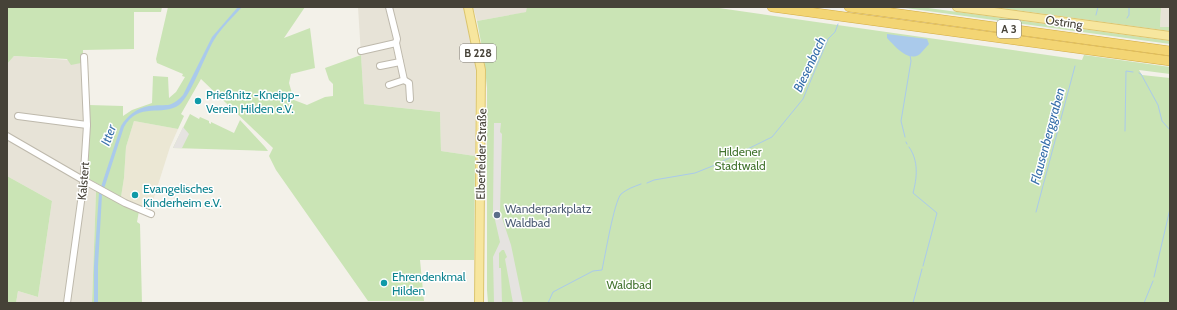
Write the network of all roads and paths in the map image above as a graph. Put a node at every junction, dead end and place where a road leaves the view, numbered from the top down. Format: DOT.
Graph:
graph roads {
  1 [pos="389,7"];
  2 [pos="468,7"];
  3 [pos="772,7"];
  4 [pos="849,7"];
  5 [pos="957,7"];
  6 [pos="1170,36"];
  7 [pos="396,43"];
  8 [pos="361,51"];
  9 [pos="1170,51"];
  10 [pos="84,57"];
  11 [pos="1170,61"];
  12 [pos="400,62"];
  13 [pos="380,66"];
  14 [pos="404,80"];
  15 [pos="389,85"];
  16 [pos="410,99"];
  17 [pos="18,116"];
  18 [pos="87,125"];
  19 [pos="7,136"];
  20 [pos="83,180"];
  21 [pos="151,214"];
  22 [pos="67,303"];
  23 [pos="479,303"];
  1 -- 7 [label="street"];
  2 -- 23 [label="main road, Elberfelder Straße / B 228"];
  3 -- 11 [label="highway, A 3"];
  4 -- 9 [label="highway, A 3"];
  5 -- 6 [label="main road, Ostring"];
  7 -- 8 [label="street"];
  7 -- 12 [label="street"];
  10 -- 18 [label="street, Kalstert"];
  12 -- 13 [label="street"];
  12 -- 14 [label="street"];
  14 -- 15 [label="street"];
  14 -- 16 [label="street"];
  17 -- 18 [label="street"];
  18 -- 20 [label="street, Kalstert"];
  19 -- 20 [label="street"];
  20 -- 21 [label="street"];
  20 -- 22 [label="street, Kalstert"];
}
